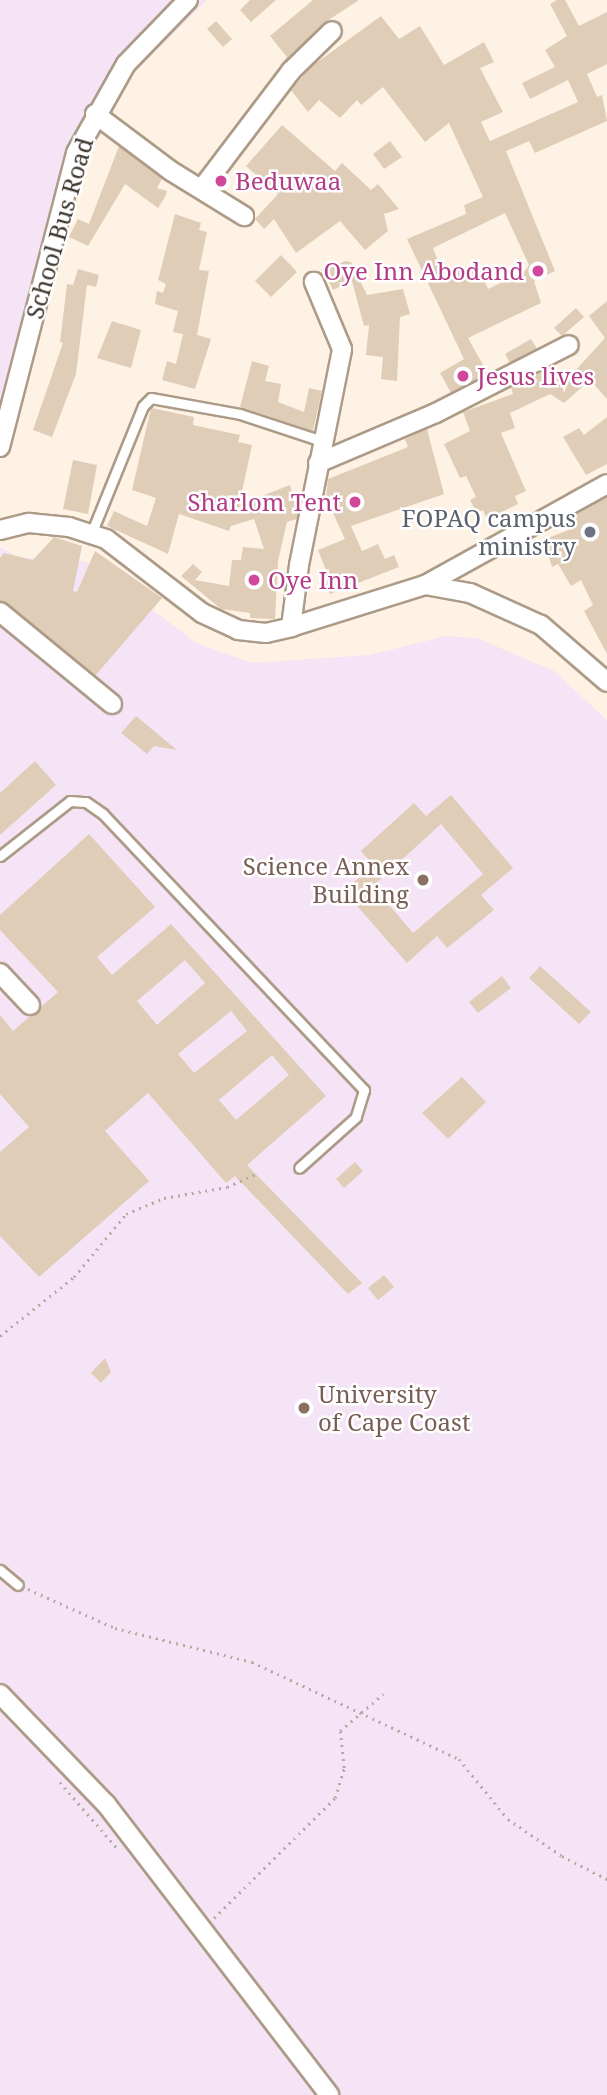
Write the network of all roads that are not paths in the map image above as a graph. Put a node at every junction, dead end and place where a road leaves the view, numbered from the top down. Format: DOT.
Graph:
graph roads {
  1 [pos="188,0"];
  2 [pos="332,32"];
  3 [pos="95,114"];
  4 [pos="203,187"];
  5 [pos="244,216"];
  6 [pos="314,282"];
  7 [pos="569,345"];
  8 [pos="322,441"];
  9 [pos="0,447"];
  10 [pos="318,463"];
  11 [pos="607,484"];
  12 [pos="0,530"];
  13 [pos="91,534"];
  14 [pos="425,585"];
  15 [pos="0,612"];
  16 [pos="291,627"];
  17 [pos="607,682"];
  18 [pos="112,704"];
  19 [pos="0,856"];
  20 [pos="0,974"];
  21 [pos="30,1004"];
  22 [pos="299,1168"];
  23 [pos="0,1570"];
  24 [pos="18,1585"];
  25 [pos="0,1694"];
  26 [pos="329,2095"];
  1 -- 3 [label="street, School Bus Road"];
  2 -- 4 [label="street"];
  3 -- 4 [label="street"];
  3 -- 9 [label="street, School Bus Road"];
  4 -- 5 [label="street"];
  6 -- 8 [label="street"];
  7 -- 10 [label="street"];
  8 -- 10 [label="street"];
  8 -- 13 [label="lane"];
  10 -- 16 [label="street"];
  11 -- 14 [label="street"];
  12 -- 13 [label="street"];
  13 -- 16 [label="street"];
  14 -- 16 [label="street"];
  14 -- 17 [label="street"];
  15 -- 18 [label="street"];
  19 -- 22 [label="lane"];
  20 -- 21 [label="street"];
  23 -- 24 [label="lane"];
  25 -- 26 [label="street"];
}
